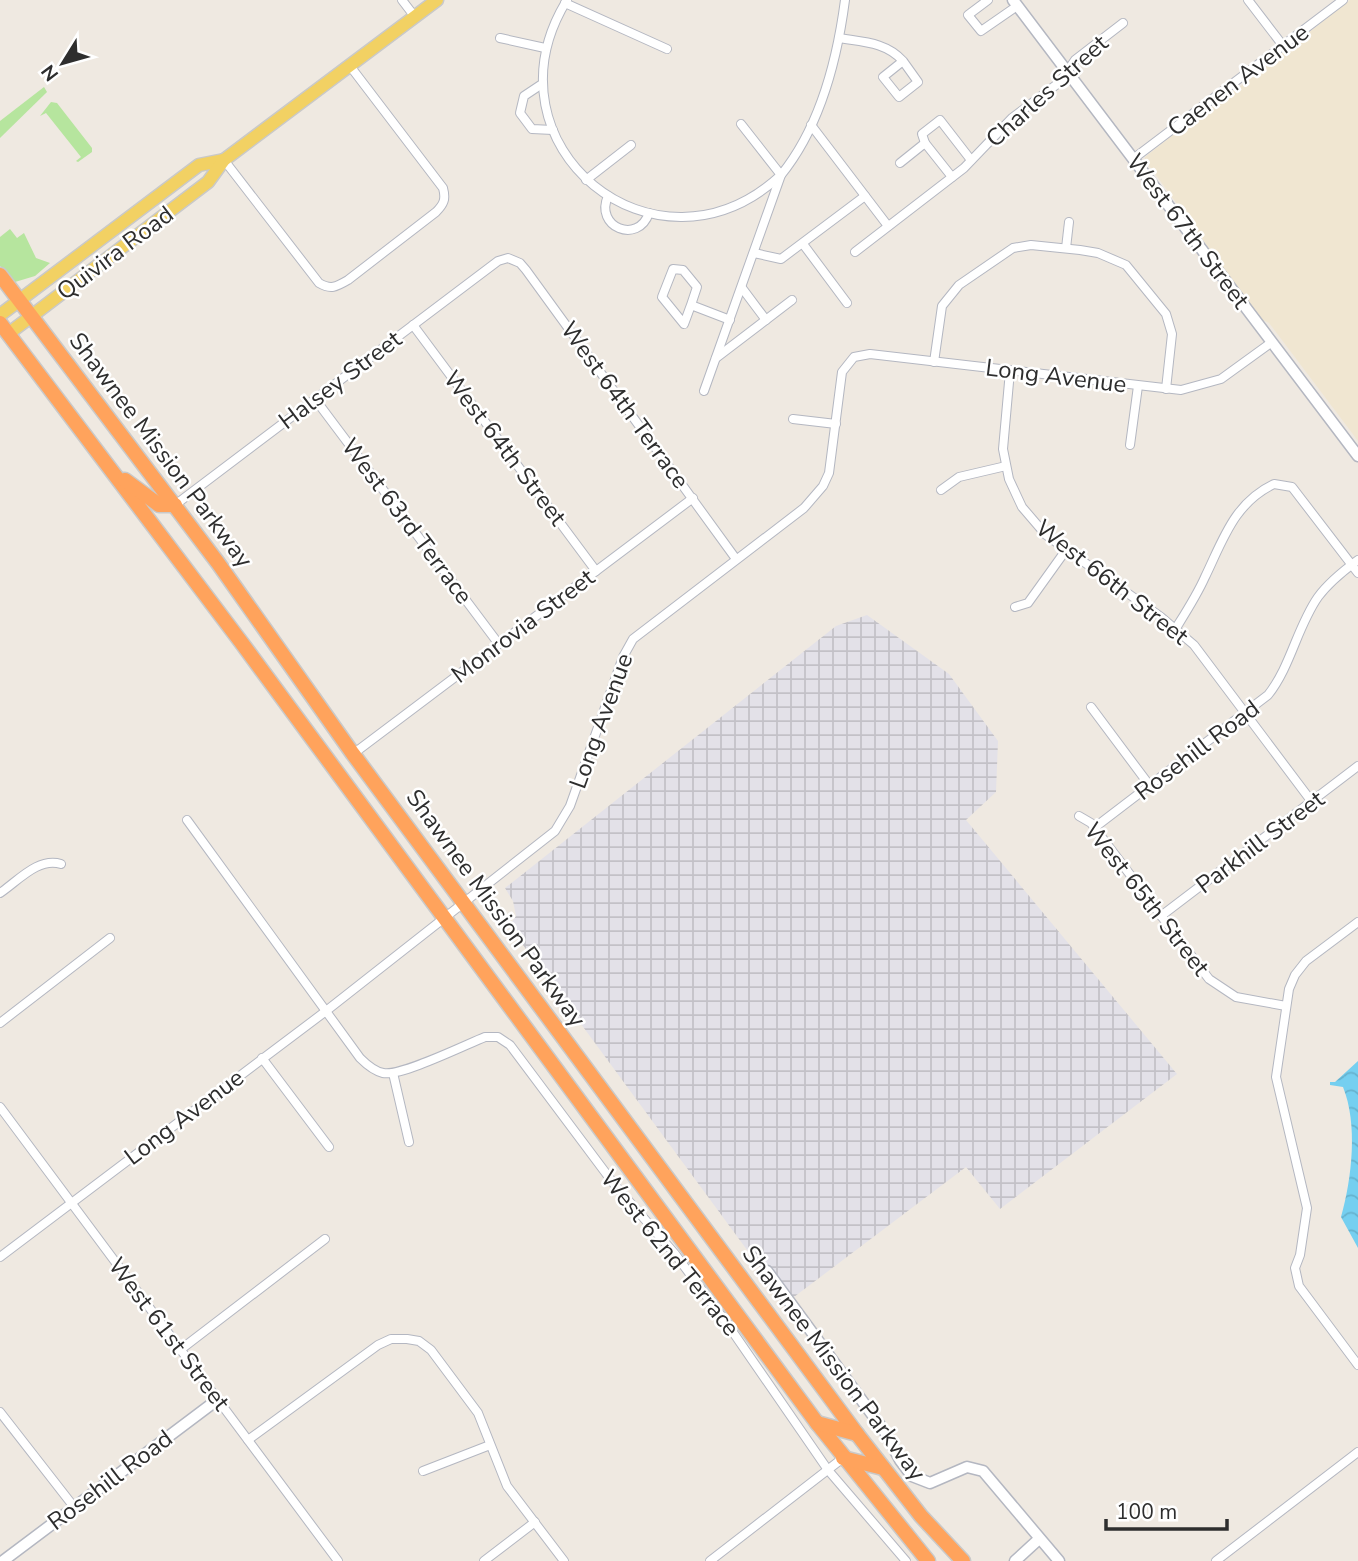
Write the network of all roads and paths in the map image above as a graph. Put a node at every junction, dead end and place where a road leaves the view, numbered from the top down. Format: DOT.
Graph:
graph roads {
  1 [pos="402,0"];
  2 [pos="438,0"];
  3 [pos="845,0"];
  4 [pos="988,0"];
  5 [pos="1248,0"];
  6 [pos="1343,0"];
  7 [pos="566,2"];
  8 [pos="1015,3"];
  9 [pos="415,17"];
  10 [pos="1123,23"];
  11 [pos="500,38"];
  12 [pos="839,38"];
  13 [pos="1283,47"];
  14 [pos="545,48"];
  15 [pos="667,49"];
  16 [pos="903,61"];
  17 [pos="351,66"];
  18 [pos="1067,71"];
  19 [pos="542,84"];
  20 [pos="741,124"];
  21 [pos="811,125"];
  22 [pos="553,130"];
  23 [pos="925,143"];
  24 [pos="632,145"];
  25 [pos="1133,159"];
  26 [pos="224,160"];
  27 [pos="971,160"];
  28 [pos="900,163"];
  29 [pos="781,175"];
  30 [pos="952,177"];
  31 [pos="586,180"];
  32 [pos="608,196"];
  33 [pos="865,196"];
  34 [pos="139,210"];
  35 [pos="649,213"];
  36 [pos="1069,222"];
  37 [pos="151,225"];
  38 [pos="888,226"];
  39 [pos="803,244"];
  40 [pos="1066,248"];
  41 [pos="754,253"];
  42 [pos="855,253"];
  43 [pos="508,258"];
  44 [pos="0,275"];
  45 [pos="742,288"];
  46 [pos="19,300"];
  47 [pos="792,300"];
  48 [pos="847,303"];
  49 [pos="691,305"];
  50 [pos="0,315"];
  51 [pos="32,316"];
  52 [pos="730,320"];
  53 [pos="766,320"];
  54 [pos="413,325"];
  55 [pos="3,332"];
  56 [pos="1272,342"];
  57 [pos="716,358"];
  58 [pos="934,362"];
  59 [pos="1010,371"];
  60 [pos="1138,386"];
  61 [pos="1166,389"];
  62 [pos="704,391"];
  63 [pos="316,399"];
  64 [pos="793,419"];
  65 [pos="836,424"];
  66 [pos="1130,445"];
  67 [pos="1358,456"];
  68 [pos="1006,466"];
  69 [pos="112,469"];
  70 [pos="942,490"];
  71 [pos="693,498"];
  72 [pos="175,505"];
  73 [pos="1066,550"];
  74 [pos="737,559"];
  75 [pos="1355,562"];
  76 [pos="596,570"];
  77 [pos="1358,573"];
  78 [pos="1014,607"];
  79 [pos="1176,628"];
  80 [pos="498,643"];
  81 [pos="1091,707"];
  82 [pos="1246,713"];
  83 [pos="354,754"];
  84 [pos="1358,766"];
  85 [pos="1150,786"];
  86 [pos="1312,802"];
  87 [pos="1079,816"];
  88 [pos="187,820"];
  89 [pos="1094,828"];
  90 [pos="61,864"];
  91 [pos="0,893"];
  92 [pos="464,903"];
  93 [pos="1161,916"];
  94 [pos="443,918"];
  95 [pos="1358,922"];
  96 [pos="110,938"];
  97 [pos="1286,1006"];
  98 [pos="326,1011"];
  99 [pos="0,1023"];
  100 [pos="262,1058"];
  101 [pos="393,1073"];
  102 [pos="582,1103"];
  103 [pos="0,1107"];
  104 [pos="624,1119"];
  105 [pos="606,1135"];
  106 [pos="410,1142"];
  107 [pos="642,1144"];
  108 [pos="329,1147"];
  109 [pos="71,1203"];
  110 [pos="325,1239"];
  111 [pos="0,1257"];
  112 [pos="767,1271"];
  113 [pos="1287,1277"];
  114 [pos="1297,1278"];
  115 [pos="180,1349"];
  116 [pos="1358,1365"];
  117 [pos="217,1399"];
  118 [pos="0,1412"];
  119 [pos="817,1423"];
  120 [pos="857,1434"];
  121 [pos="248,1440"];
  122 [pos="490,1445"];
  123 [pos="1358,1452"];
  124 [pos="843,1458"];
  125 [pos="883,1468"];
  126 [pos="828,1470"];
  127 [pos="423,1471"];
  128 [pos="74,1507"];
  129 [pos="535,1522"];
  130 [pos="1039,1539"];
  131 [pos="3,1561"];
  132 [pos="338,1561"];
  133 [pos="484,1561"];
  134 [pos="564,1561"];
  135 [pos="710,1561"];
  136 [pos="906,1561"];
  137 [pos="928,1561"];
  138 [pos="963,1561"];
  139 [pos="1015,1561"];
  140 [pos="1059,1561"];
  141 [pos="1216,1561"];
  1 -- 9 [label="street"];
  2 -- 9 [label="main road, Quivira Road"];
  3 -- 12 [label="street"];
  4 -- 8 [label="street, West 67th Street"];
  5 -- 13 [label="street"];
  6 -- 13 [label="street, Caenen Avenue"];
  7 -- 14 [label="street"];
  7 -- 15 [label="street"];
  8 -- 18 [label="street, West 67th Street"];
  9 -- 17 [label="main road, Quivira Road"];
  10 -- 18 [label="street, Charles Street"];
  11 -- 14 [label="street"];
  12 -- 16 [label="street"];
  12 -- 21 [label="street"];
  13 -- 25 [label="street, Caenen Avenue"];
  14 -- 19 [label="street"];
  16 -- 16 [label="street"];
  17 -- 26 [label="main road, Quivira Road"];
  17 -- 26 [label="street"];
  18 -- 25 [label="street, West 67th Street"];
  18 -- 27 [label="street, Charles Street"];
  19 -- 22 [label="street"];
  19 -- 22 [label="street"];
  20 -- 29 [label="street"];
  21 -- 29 [label="street"];
  21 -- 33 [label="street"];
  22 -- 31 [label="street"];
  23 -- 27 [label="street, Charles Street"];
  23 -- 28 [label="street, Charles Street"];
  23 -- 30 [label="street"];
  24 -- 31 [label="street"];
  25 -- 56 [label="street, West 67th Street"];
  26 -- 34 [label="main road, Quivira Road"];
  26 -- 37 [label="main road, Quivira Road"];
  27 -- 30 [label="street, Charles Street"];
  29 -- 35 [label="street"];
  29 -- 41 [label="street"];
  30 -- 38 [label="street, Charles Street"];
  31 -- 32 [label="street"];
  32 -- 35 [label="street"];
  32 -- 35 [label="street"];
  33 -- 38 [label="street"];
  33 -- 39 [label="street"];
  34 -- 37 [label="main road"];
  34 -- 46 [label="main road, Quivira Road"];
  36 -- 40 [label="street"];
  37 -- 51 [label="main road, Quivira Road"];
  38 -- 42 [label="street, Charles Street"];
  39 -- 41 [label="street"];
  39 -- 48 [label="street"];
  40 -- 58 [label="street"];
  40 -- 61 [label="street"];
  41 -- 45 [label="street"];
  43 -- 54 [label="street, Halsey Street"];
  43 -- 71 [label="street, West 64th Terrace"];
  44 -- 46 [label="highway, Shawnee Mission Parkway"];
  45 -- 52 [label="street"];
  45 -- 53 [label="street"];
  46 -- 50 [label="main road, Quivira Road"];
  46 -- 51 [label="highway, Shawnee Mission Parkway"];
  47 -- 53 [label="street"];
  49 -- 49 [label="street"];
  49 -- 52 [label="street"];
  51 -- 55 [label="main road, Quivira Road"];
  51 -- 72 [label="highway, Shawnee Mission Parkway"];
  52 -- 57 [label="street"];
  53 -- 57 [label="street"];
  54 -- 63 [label="street, Halsey Street"];
  54 -- 76 [label="street, West 64th Street"];
  55 -- 69 [label="highway, Shawnee Mission Parkway"];
  56 -- 61 [label="street, Long Avenue"];
  56 -- 67 [label="street, West 67th Street"];
  57 -- 62 [label="street"];
  58 -- 59 [label="street, Long Avenue"];
  58 -- 65 [label="street, Long Avenue"];
  59 -- 60 [label="street, Long Avenue"];
  59 -- 68 [label="street, West 66th Street"];
  60 -- 61 [label="street, Long Avenue"];
  60 -- 66 [label="street"];
  63 -- 72 [label="street, Halsey Street"];
  63 -- 80 [label="street, West 63rd Terrace"];
  64 -- 65 [label="street"];
  65 -- 74 [label="street, Long Avenue"];
  68 -- 70 [label="street"];
  68 -- 73 [label="street, West 66th Street"];
  69 -- 72 [label="highway"];
  69 -- 94 [label="highway, Shawnee Mission Parkway"];
  71 -- 74 [label="street, West 64th Terrace"];
  71 -- 76 [label="street, Monrovia Street"];
  72 -- 83 [label="highway, Shawnee Mission Parkway"];
  73 -- 78 [label="street"];
  73 -- 79 [label="street, West 66th Street"];
  74 -- 92 [label="street, Long Avenue"];
  75 -- 77 [label="street"];
  75 -- 79 [label="street"];
  75 -- 82 [label="street, Rosehill Road"];
  76 -- 80 [label="street, Monrovia Street"];
  79 -- 82 [label="street, West 66th Street"];
  80 -- 83 [label="street, Monrovia Street"];
  81 -- 85 [label="street"];
  82 -- 85 [label="street, Rosehill Road"];
  82 -- 86 [label="street, West 66th Street"];
  83 -- 92 [label="highway, Shawnee Mission Parkway"];
  84 -- 86 [label="street, Parkhill Street"];
  85 -- 89 [label="street, Rosehill Road"];
  86 -- 93 [label="street, Parkhill Street"];
  87 -- 89 [label="street, West 65th Street"];
  88 -- 98 [label="street"];
  89 -- 93 [label="street, West 65th Street"];
  90 -- 91 [label="street"];
  92 -- 94 [label="street, Long Avenue"];
  92 -- 104 [label="highway, Shawnee Mission Parkway"];
  93 -- 97 [label="street, West 65th Street"];
  94 -- 98 [label="street, Long Avenue"];
  94 -- 102 [label="highway, Shawnee Mission Parkway"];
  95 -- 97 [label="street"];
  96 -- 99 [label="street"];
  97 -- 114 [label="street"];
  98 -- 100 [label="street, Long Avenue"];
  98 -- 101 [label="street"];
  100 -- 108 [label="street"];
  100 -- 109 [label="street, Long Avenue"];
  101 -- 106 [label="street"];
  101 -- 126 [label="street, West 62nd Terrace"];
  102 -- 104 [label="highway"];
  102 -- 105 [label="highway, Shawnee Mission Parkway"];
  103 -- 109 [label="street, West 61st Street"];
  104 -- 107 [label="highway, Shawnee Mission Parkway"];
  105 -- 107 [label="highway"];
  105 -- 119 [label="highway, Shawnee Mission Parkway"];
  107 -- 120 [label="highway, Shawnee Mission Parkway"];
  109 -- 111 [label="street, Long Avenue"];
  109 -- 115 [label="street, West 61st Street"];
  110 -- 115 [label="street"];
  112 -- 130 [label="street"];
  113 -- 114 [label="street"];
  114 -- 116 [label="street"];
  115 -- 117 [label="street, West 61st Street"];
  117 -- 121 [label="street, West 61st Street"];
  117 -- 128 [label="street, Rosehill Road"];
  118 -- 128 [label="street"];
  119 -- 120 [label="highway"];
  119 -- 124 [label="highway, Shawnee Mission Parkway"];
  120 -- 125 [label="highway, Shawnee Mission Parkway"];
  121 -- 122 [label="street"];
  121 -- 132 [label="street, West 61st Street"];
  122 -- 127 [label="street"];
  122 -- 129 [label="street"];
  123 -- 141 [label="street"];
  124 -- 125 [label="highway"];
  124 -- 126 [label="street"];
  124 -- 137 [label="highway, Shawnee Mission Parkway"];
  125 -- 138 [label="highway, Shawnee Mission Parkway"];
  126 -- 135 [label="street"];
  126 -- 136 [label="street, West 62nd Terrace"];
  128 -- 131 [label="street, Rosehill Road"];
  129 -- 133 [label="street"];
  129 -- 134 [label="street"];
  130 -- 139 [label="street"];
  130 -- 140 [label="street"];
}
